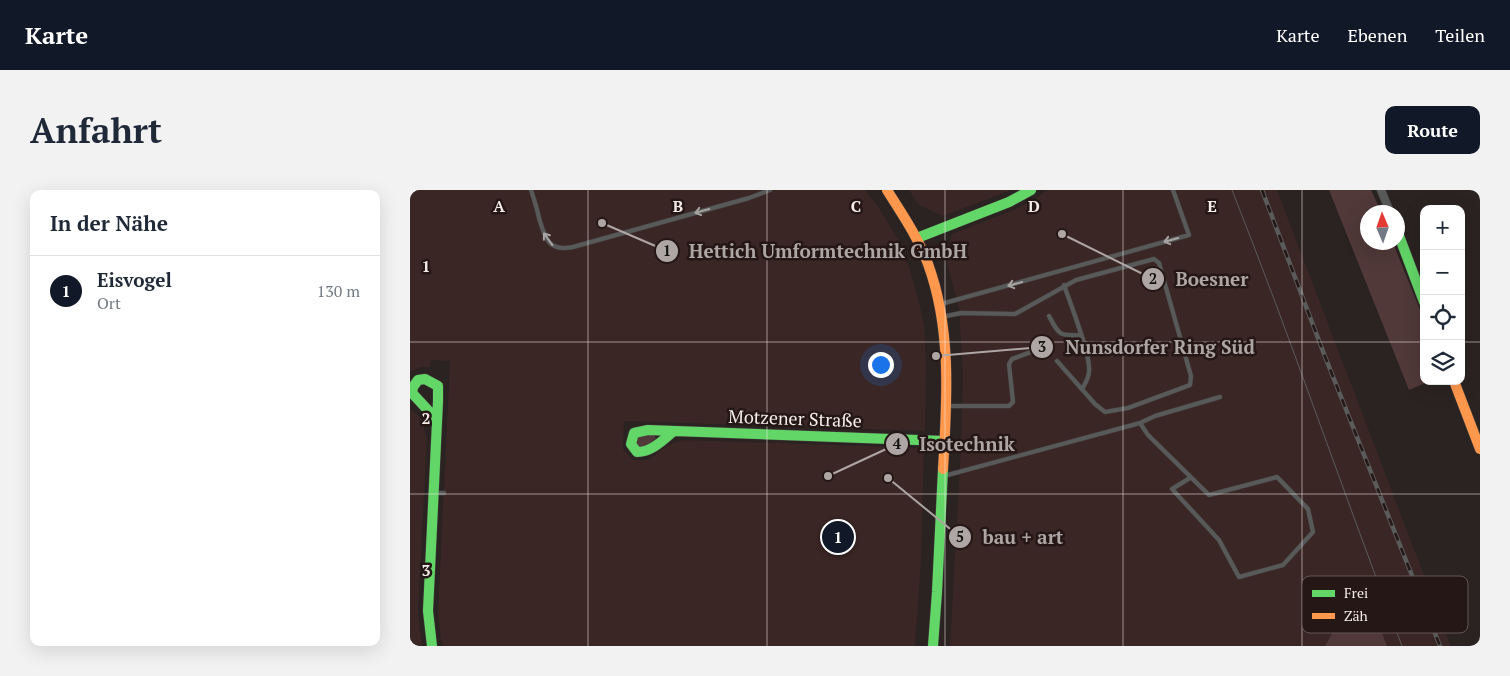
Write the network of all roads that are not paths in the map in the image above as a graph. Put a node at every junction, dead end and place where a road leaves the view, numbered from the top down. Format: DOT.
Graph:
graph roads {
  1 [pos="531,190"];
  2 [pos="770,190"];
  3 [pos="887,190"];
  4 [pos="1031,190"];
  5 [pos="1173,190"];
  6 [pos="1381,190"];
  7 [pos="1387,205"];
  8 [pos="917,238"];
  9 [pos="1404,250"];
  10 [pos="1064,285"];
  11 [pos="1421,295"];
  12 [pos="940,304"];
  13 [pos="1049,316"];
  14 [pos="942,317"];
  15 [pos="1081,335"];
  16 [pos="1031,352"];
  17 [pos="1057,361"];
  18 [pos="1456,385"];
  19 [pos="1082,389"];
  20 [pos="1220,397"];
  21 [pos="946,406"];
  22 [pos="437,420"];
  23 [pos="1140,423"];
  24 [pos="674,431"];
  25 [pos="944,441"];
  26 [pos="1480,449"];
  27 [pos="942,477"];
  28 [pos="1190,478"];
  29 [pos="432,646"];
  30 [pos="933,646"];
  2 -- 1 [label="lane, one-way"];
  3 -- 8 [label="street"];
  4 -- 8 [label="street"];
  5 -- 12 [label="lane, one-way"];
  6 -- 7 [label="street"];
  8 -- 12 [label="street"];
  9 -- 11 [label="street"];
  10 -- 14 [label="lane"];
  10 -- 15 [label="lane"];
  10 -- 19 [label="lane"];
  12 -- 14 [label="street"];
  13 -- 15 [label="lane"];
  14 -- 21 [label="street"];
  15 -- 19 [label="lane"];
  16 -- 21 [label="lane"];
  17 -- 19 [label="lane"];
  18 -- 26 [label="street"];
  20 -- 23 [label="lane"];
  21 -- 25 [label="street"];
  22 -- 29 [label="street"];
  23 -- 27 [label="lane"];
  23 -- 28 [label="lane"];
  24 -- 25 [label="street, Motzener Straße"];
  25 -- 27 [label="street"];
  27 -- 30 [label="street"];
  28 -- 28 [label="lane"];
}
